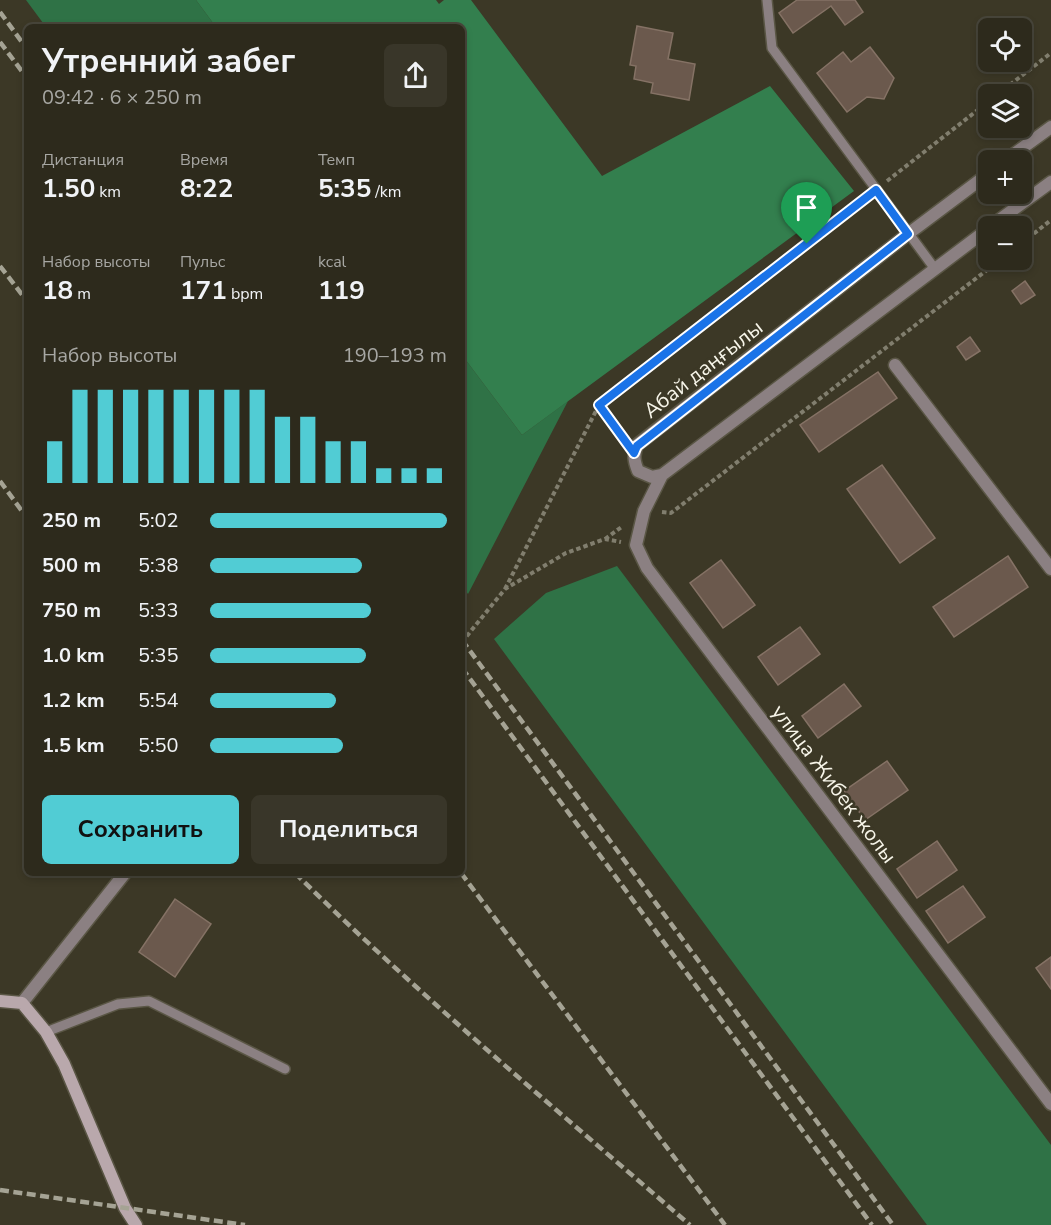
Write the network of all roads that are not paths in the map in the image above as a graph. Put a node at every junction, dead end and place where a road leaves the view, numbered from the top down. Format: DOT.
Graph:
graph roads {
  1 [pos="767,0"];
  2 [pos="1051,127"];
  3 [pos="1020,150"];
  4 [pos="978,182"];
  5 [pos="1051,182"];
  6 [pos="1006,216"];
  7 [pos="908,234"];
  8 [pos="978,237"];
  9 [pos="935,269"];
  10 [pos="895,365"];
  11 [pos="662,475"];
  12 [pos="1051,569"];
  13 [pos="123,876"];
  14 [pos="0,1001"];
  15 [pos="21,1004"];
  16 [pos="46,1032"];
  17 [pos="285,1069"];
  18 [pos="1051,1104"];
  19 [pos="136,1225"];
  1 -- 7 [label="lane"];
  2 -- 3 [label="street"];
  4 -- 7 [label="street, Абай даңғылы"];
  5 -- 6 [label="street"];
  7 -- 9 [label="lane"];
  7 -- 11 [label="street, Абай даңғылы"];
  8 -- 9 [label="street"];
  9 -- 11 [label="street"];
  10 -- 12 [label="street"];
  11 -- 18 [label="street, улица Жибек жолы"];
  13 -- 15 [label="street"];
  14 -- 15 [label="main road"];
  15 -- 16 [label="main road"];
  16 -- 17 [label="lane"];
  16 -- 19 [label="main road"];
}
